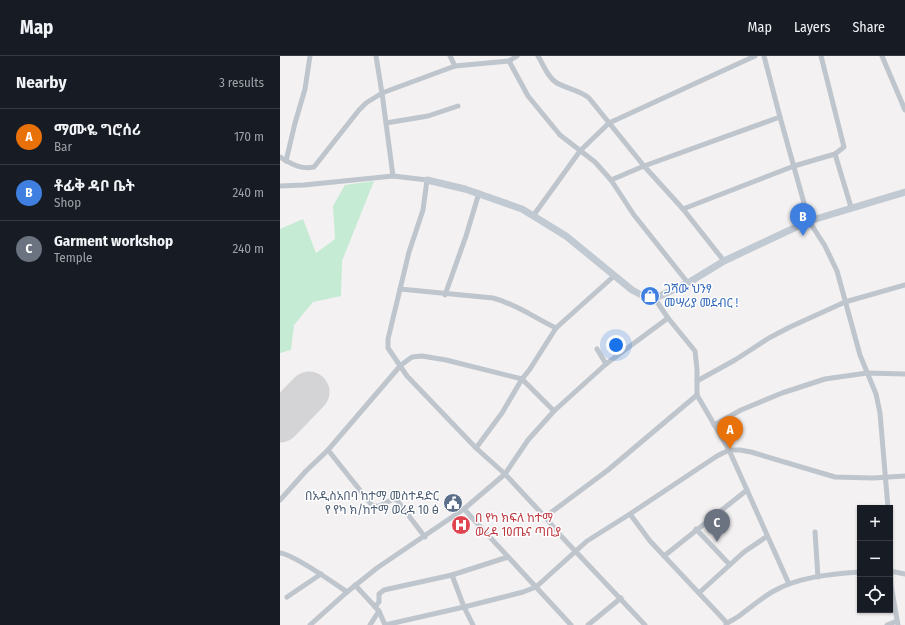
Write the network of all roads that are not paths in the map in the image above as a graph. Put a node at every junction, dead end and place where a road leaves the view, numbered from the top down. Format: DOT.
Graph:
graph roads {
  1 [pos="310,56"];
  2 [pos="376,56"];
  3 [pos="450,56"];
  4 [pos="517,56"];
  5 [pos="538,56"];
  6 [pos="755,56"];
  7 [pos="764,56"];
  8 [pos="821,56"];
  9 [pos="883,56"];
  10 [pos="509,61"];
  11 [pos="454,66"];
  12 [pos="382,93"];
  13 [pos="458,106"];
  14 [pos="905,108"];
  15 [pos="780,117"];
  16 [pos="386,123"];
  17 [pos="609,123"];
  18 [pos="580,151"];
  19 [pos="835,154"];
  20 [pos="280,157"];
  21 [pos="286,161"];
  22 [pos="644,166"];
  23 [pos="794,166"];
  24 [pos="393,176"];
  25 [pos="427,180"];
  26 [pos="611,180"];
  27 [pos="280,186"];
  28 [pos="905,192"];
  29 [pos="479,193"];
  30 [pos="851,208"];
  31 [pos="683,209"];
  32 [pos="533,216"];
  33 [pos="809,221"];
  34 [pos="724,261"];
  35 [pos="614,276"];
  36 [pos="688,282"];
  37 [pos="905,285"];
  38 [pos="400,289"];
  39 [pos="445,295"];
  40 [pos="655,299"];
  41 [pos="845,302"];
  42 [pos="668,318"];
  43 [pos="556,328"];
  44 [pos="597,349"];
  45 [pos="606,364"];
  46 [pos="400,365"];
  47 [pos="867,373"];
  48 [pos="905,374"];
  49 [pos="522,379"];
  50 [pos="697,381"];
  51 [pos="698,395"];
  52 [pos="554,411"];
  53 [pos="714,424"];
  54 [pos="476,448"];
  55 [pos="328,450"];
  56 [pos="729,450"];
  57 [pos="505,474"];
  58 [pos="905,476"];
  59 [pos="886,477"];
  60 [pos="747,490"];
  61 [pos="280,500"];
  62 [pos="888,505"];
  63 [pos="464,509"];
  64 [pos="630,514"];
  65 [pos="545,517"];
  66 [pos="696,529"];
  67 [pos="815,532"];
  68 [pos="425,537"];
  69 [pos="766,537"];
  70 [pos="575,551"];
  71 [pos="280,553"];
  72 [pos="664,556"];
  73 [pos="508,557"];
  74 [pos="730,565"];
  75 [pos="857,572"];
  76 [pos="893,572"];
  77 [pos="321,574"];
  78 [pos="905,574"];
  79 [pos="452,575"];
  80 [pos="818,577"];
  81 [pos="891,577"];
  82 [pos="789,584"];
  83 [pos="355,585"];
  84 [pos="536,587"];
  85 [pos="347,592"];
  86 [pos="700,592"];
  87 [pos="287,597"];
  88 [pos="621,598"];
  89 [pos="464,608"];
  90 [pos="377,609"];
  91 [pos="897,623"];
  92 [pos="726,624"];
  93 [pos="310,625"];
  94 [pos="370,625"];
  95 [pos="385,625"];
  96 [pos="473,625"];
  97 [pos="571,625"];
  98 [pos="588,625"];
  99 [pos="645,625"];
  100 [pos="887,625"];
  1 -- 21 [label="street"];
  2 -- 12 [label="street"];
  3 -- 11 [label="street"];
  4 -- 10 [label="street"];
  5 -- 17 [label="street"];
  6 -- 17 [label="street"];
  7 -- 15 [label="street"];
  8 -- 19 [label="street"];
  9 -- 14 [label="street"];
  10 -- 11 [label="street"];
  10 -- 18 [label="street"];
  11 -- 12 [label="street"];
  12 -- 16 [label="street"];
  12 -- 21 [label="street"];
  13 -- 16 [label="street"];
  15 -- 22 [label="street"];
  15 -- 23 [label="street"];
  16 -- 24 [label="street"];
  17 -- 18 [label="street"];
  17 -- 22 [label="street"];
  18 -- 26 [label="street"];
  18 -- 32 [label="street"];
  19 -- 23 [label="street"];
  19 -- 30 [label="street"];
  20 -- 21 [label="street"];
  22 -- 26 [label="street"];
  22 -- 31 [label="street"];
  23 -- 31 [label="street"];
  23 -- 33 [label="street"];
  24 -- 25 [label="street"];
  24 -- 27 [label="street"];
  25 -- 29 [label="main road"];
  25 -- 38 [label="street"];
  26 -- 36 [label="street"];
  28 -- 30 [label="main road"];
  29 -- 32 [label="main road"];
  29 -- 39 [label="street"];
  30 -- 33 [label="main road"];
  31 -- 34 [label="street"];
  32 -- 35 [label="main road"];
  33 -- 34 [label="main road"];
  33 -- 41 [label="street"];
  34 -- 36 [label="main road"];
  35 -- 40 [label="main road"];
  35 -- 43 [label="street"];
  36 -- 40 [label="main road"];
  37 -- 41 [label="street"];
  38 -- 39 [label="street"];
  38 -- 46 [label="street"];
  39 -- 43 [label="street"];
  40 -- 42 [label="street"];
  41 -- 47 [label="street"];
  41 -- 50 [label="street"];
  42 -- 45 [label="street"];
  42 -- 50 [label="street"];
  43 -- 49 [label="street"];
  44 -- 45 [label="street"];
  45 -- 52 [label="street"];
  46 -- 49 [label="street"];
  46 -- 54 [label="street"];
  46 -- 55 [label="street"];
  47 -- 48 [label="street"];
  47 -- 53 [label="street"];
  47 -- 59 [label="street"];
  49 -- 52 [label="street"];
  49 -- 54 [label="street"];
  50 -- 51 [label="street"];
  51 -- 53 [label="street"];
  51 -- 65 [label="street"];
  52 -- 57 [label="street"];
  53 -- 56 [label="street"];
  54 -- 57 [label="street"];
  55 -- 61 [label="street"];
  55 -- 68 [label="street"];
  56 -- 59 [label="street"];
  56 -- 60 [label="street"];
  56 -- 64 [label="street"];
  57 -- 63 [label="street"];
  57 -- 65 [label="street"];
  58 -- 59 [label="street"];
  59 -- 62 [label="street"];
  60 -- 66 [label="street"];
  60 -- 69 [label="street"];
  63 -- 68 [label="street"];
  63 -- 73 [label="street"];
  64 -- 70 [label="street"];
  64 -- 72 [label="street"];
  65 -- 70 [label="street"];
  66 -- 72 [label="street"];
  66 -- 74 [label="street"];
  67 -- 80 [label="street"];
  68 -- 83 [label="street"];
  69 -- 74 [label="street"];
  69 -- 82 [label="street"];
  70 -- 84 [label="street"];
  70 -- 88 [label="street"];
  71 -- 77 [label="street"];
  72 -- 86 [label="street"];
  73 -- 79 [label="street"];
  73 -- 84 [label="street"];
  74 -- 86 [label="street"];
  75 -- 80 [label="street"];
  76 -- 78 [label="street"];
  77 -- 85 [label="street"];
  77 -- 87 [label="street"];
  79 -- 89 [label="street"];
  79 -- 90 [label="street"];
  80 -- 82 [label="street"];
  81 -- 91 [label="street"];
  82 -- 92 [label="street"];
  83 -- 85 [label="street"];
  83 -- 90 [label="street"];
  84 -- 89 [label="street"];
  84 -- 97 [label="street"];
  85 -- 93 [label="street"];
  86 -- 92 [label="street"];
  88 -- 98 [label="street"];
  88 -- 99 [label="street"];
  89 -- 95 [label="street"];
  89 -- 96 [label="street"];
  90 -- 94 [label="street"];
  90 -- 95 [label="street"];
  91 -- 100 [label="street"];
}
